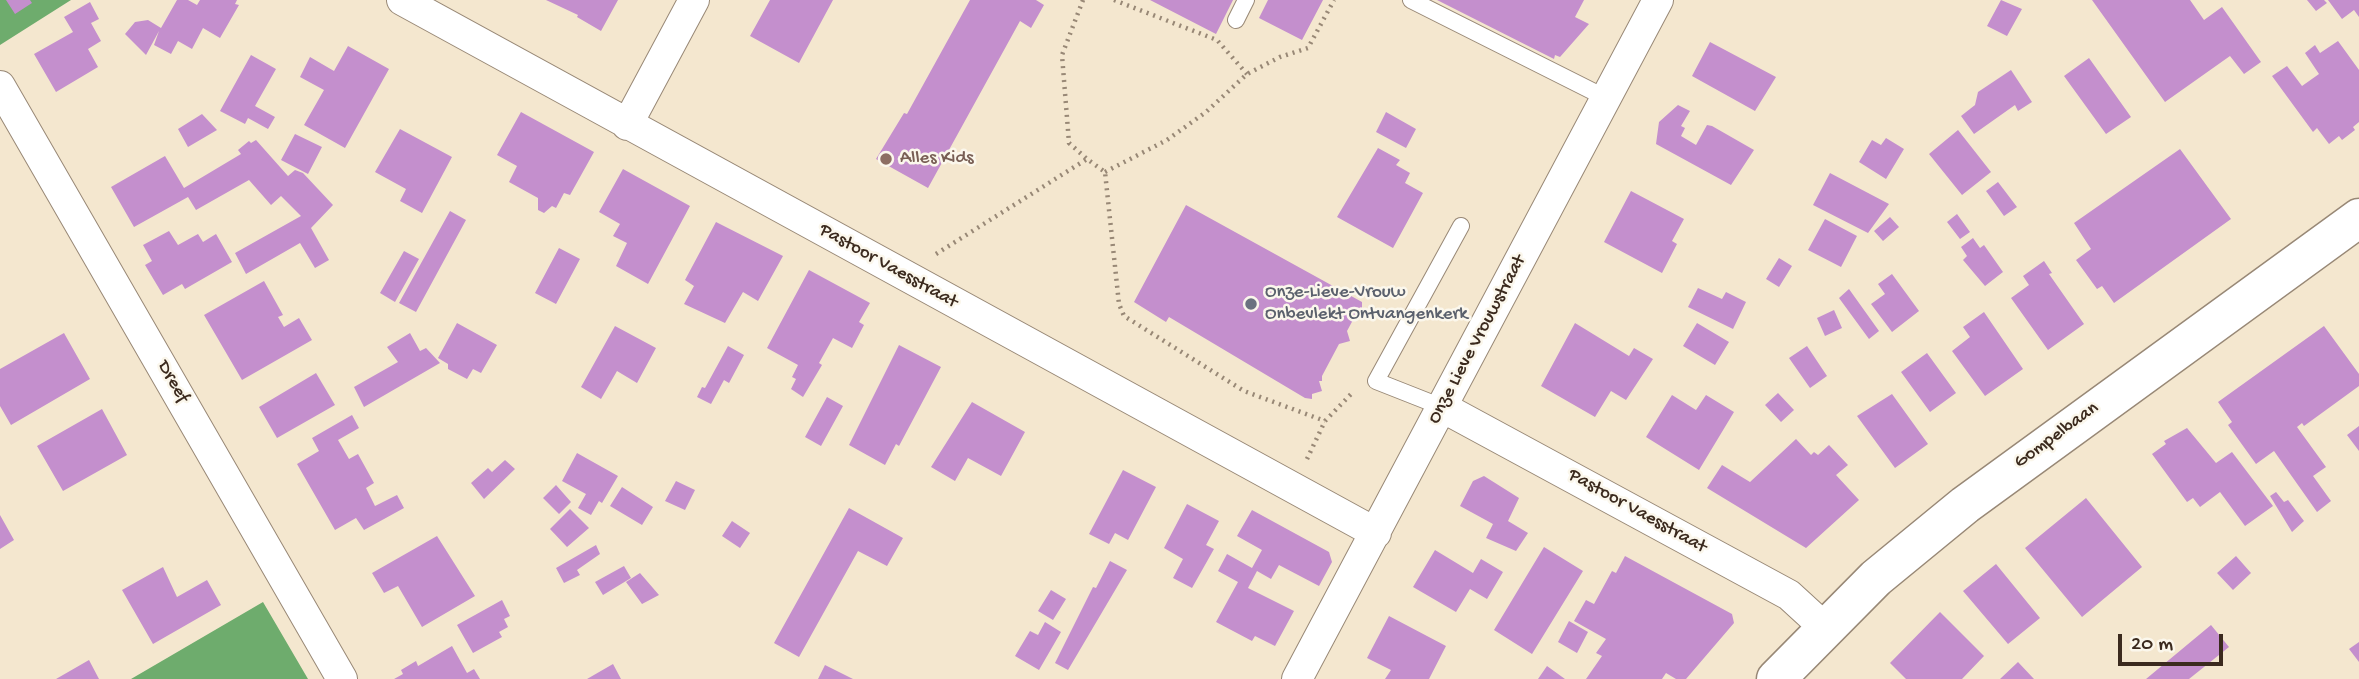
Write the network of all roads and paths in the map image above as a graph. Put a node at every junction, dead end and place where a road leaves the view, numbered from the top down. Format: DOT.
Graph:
graph roads {
  1 [pos="402,0"];
  2 [pos="694,0"];
  3 [pos="1083,0"];
  4 [pos="1114,0"];
  5 [pos="1246,0"];
  6 [pos="1334,0"];
  7 [pos="1411,0"];
  8 [pos="1658,0"];
  9 [pos="1236,20"];
  10 [pos="1247,74"];
  11 [pos="0,86"];
  12 [pos="1606,98"];
  13 [pos="628,125"];
  14 [pos="1087,159"];
  15 [pos="1105,172"];
  16 [pos="2359,218"];
  17 [pos="1461,226"];
  18 [pos="902,275"];
  19 [pos="1376,381"];
  20 [pos="1442,407"];
  21 [pos="1325,421"];
  22 [pos="1293,488"];
  23 [pos="1376,533"];
  24 [pos="1825,628"];
  25 [pos="342,679"];
  26 [pos="1297,679"];
  27 [pos="1776,679"];
  1 -- 13 [label="street, Pastoor Vaesstraat"];
  2 -- 13 [label="street"];
  3 -- 14 [label="path"];
  4 -- 10 [label="path"];
  5 -- 9 [label="lane"];
  6 -- 10 [label="path"];
  7 -- 12 [label="lane"];
  8 -- 12 [label="street, Onze Lieve Vrouwstraat"];
  10 -- 15 [label="path"];
  11 -- 25 [label="street, Dreef"];
  12 -- 20 [label="street, Onze Lieve Vrouwstraat"];
  13 -- 18 [label="street, Pastoor Vaesstraat"];
  14 -- 15 [label="path"];
  14 -- 18 [label="path"];
  15 -- 21 [label="path"];
  16 -- 24 [label="street, Gompelbaan"];
  17 -- 19 [label="lane"];
  18 -- 22 [label="street, Pastoor Vaesstraat"];
  19 -- 20 [label="lane"];
  19 -- 21 [label="path"];
  20 -- 23 [label="street, Onze Lieve Vrouwstraat"];
  20 -- 24 [label="street, Pastoor Vaesstraat"];
  21 -- 22 [label="path"];
  22 -- 23 [label="street, Pastoor Vaesstraat"];
  23 -- 26 [label="street, Onze Lieve Vrouwstraat"];
  24 -- 27 [label="street, Gompelbaan"];
}
